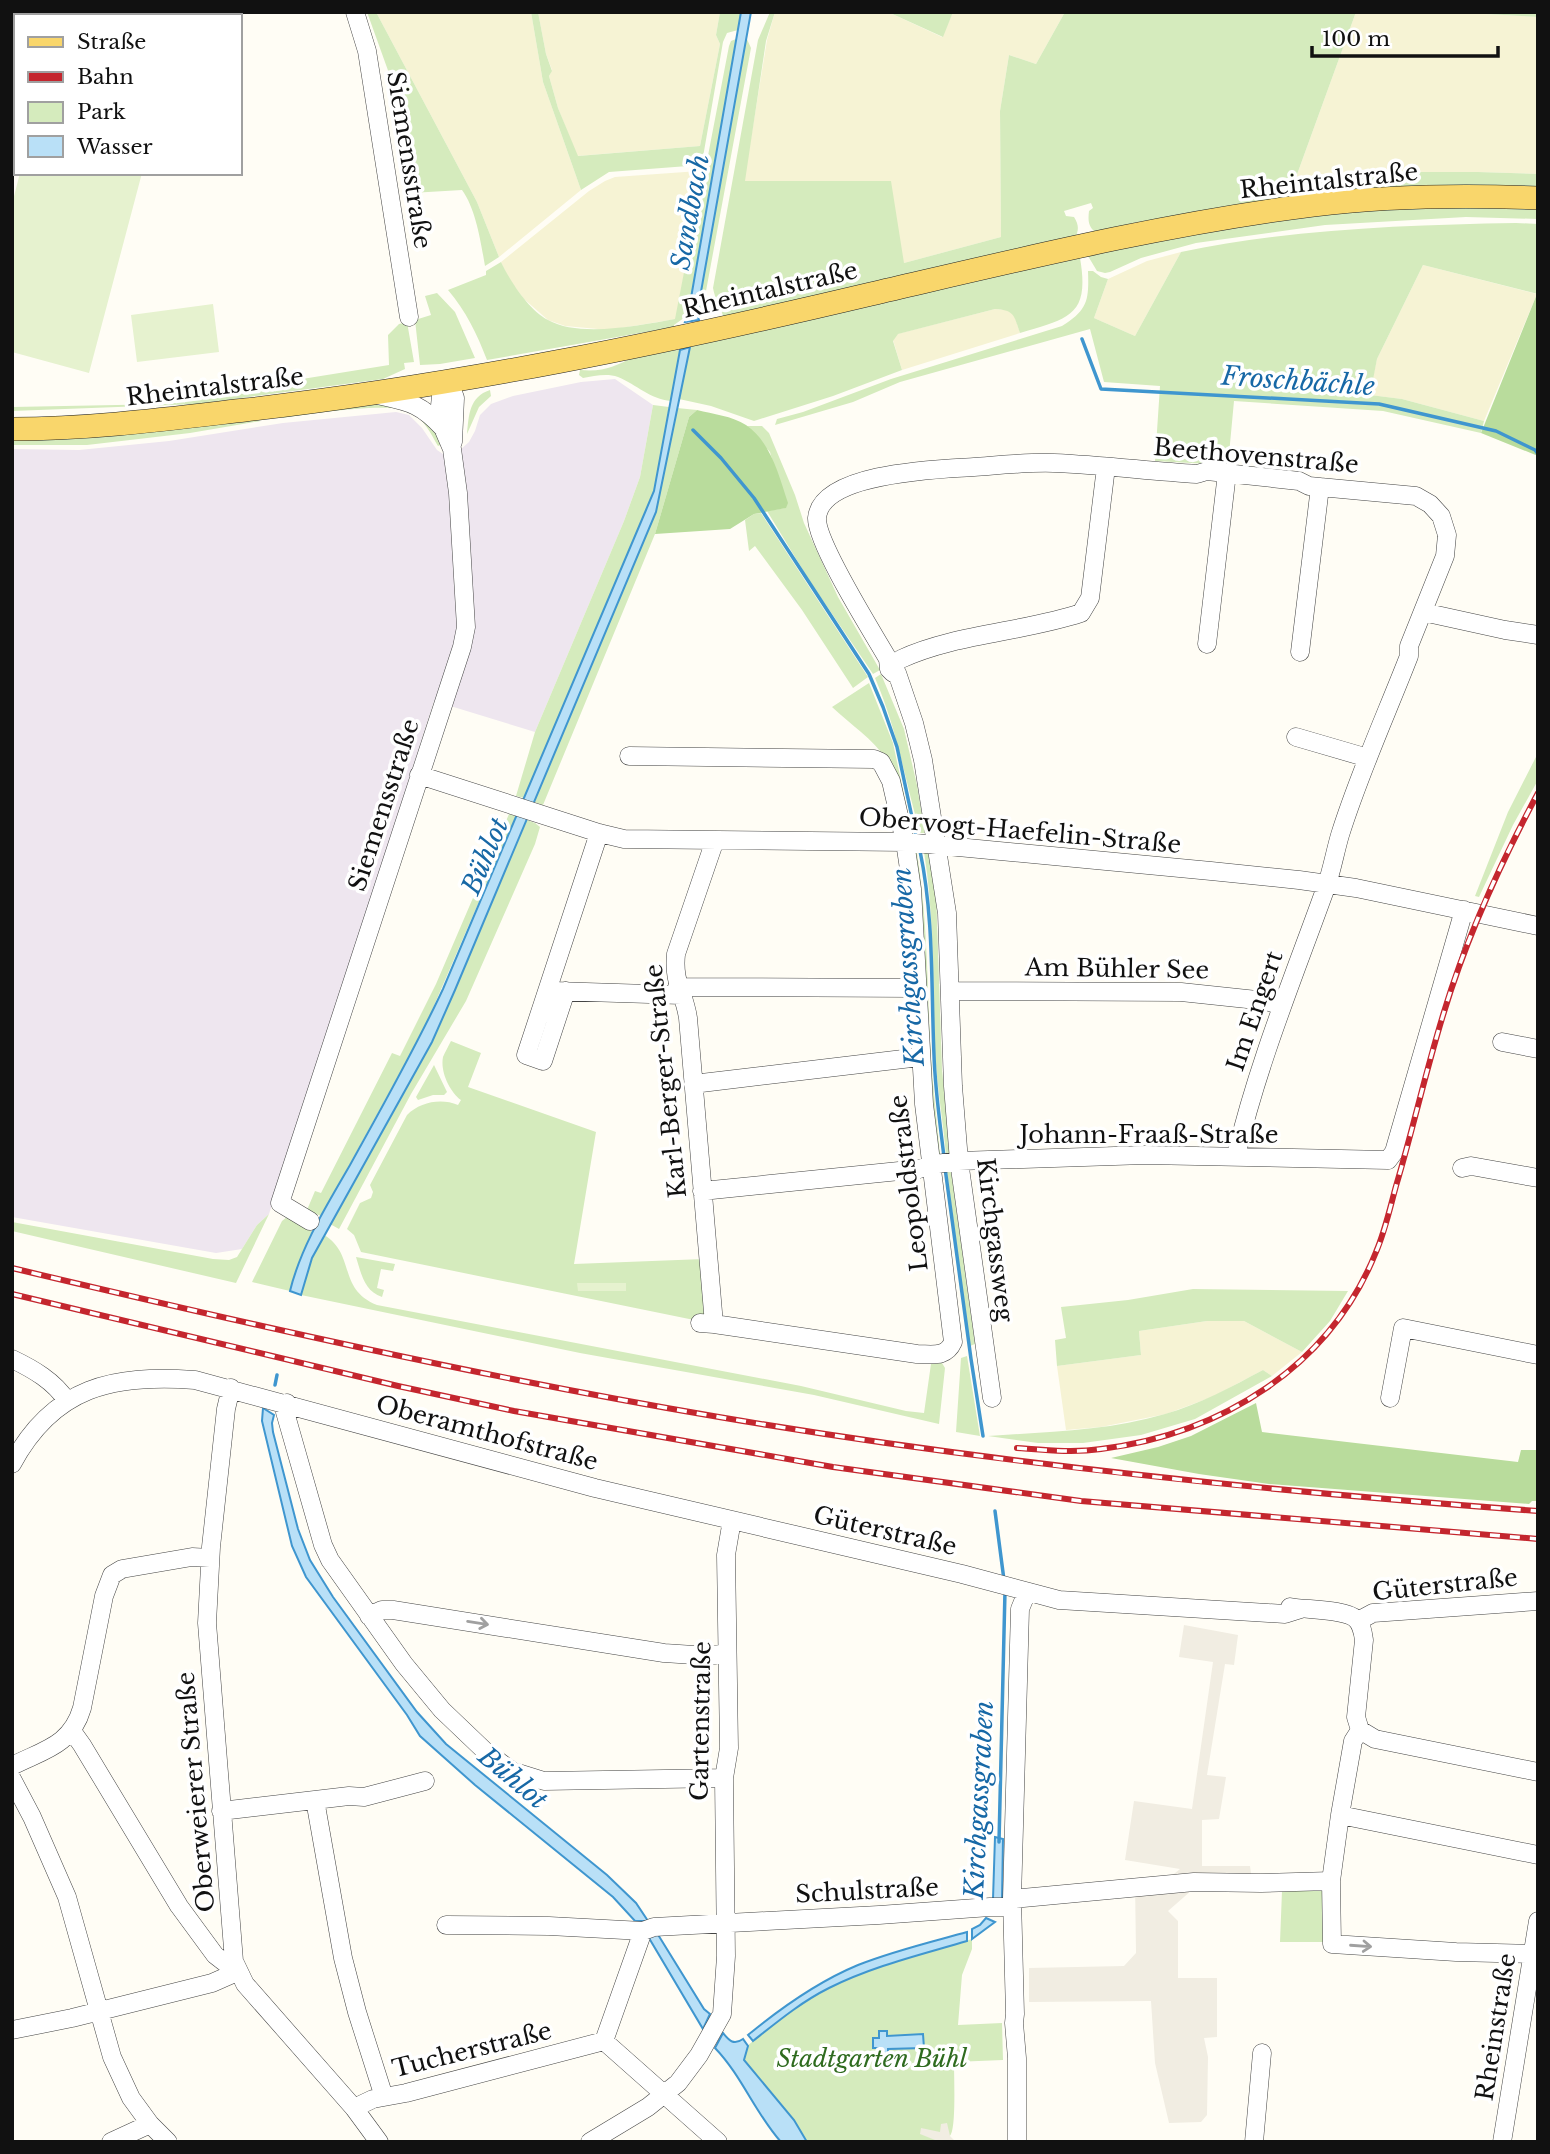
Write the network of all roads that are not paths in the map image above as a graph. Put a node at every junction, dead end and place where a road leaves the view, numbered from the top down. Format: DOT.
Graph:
graph roads {
  1 [pos="355,12"];
  2 [pos="1538,198"];
  3 [pos="409,317"];
  4 [pos="449,381"];
  5 [pos="371,394"];
  6 [pos="443,428"];
  7 [pos="12,429"];
  8 [pos="452,449"];
  9 [pos="1106,467"];
  10 [pos="1227,474"];
  11 [pos="1320,487"];
  12 [pos="817,517"];
  13 [pos="1423,612"];
  14 [pos="1538,635"];
  15 [pos="1208,644"];
  16 [pos="1300,652"];
  17 [pos="895,664"];
  18 [pos="1296,737"];
  19 [pos="629,755"];
  20 [pos="1368,758"];
  21 [pos="419,775"];
  22 [pos="599,833"];
  23 [pos="715,840"];
  24 [pos="908,842"];
  25 [pos="933,844"];
  26 [pos="1327,884"];
  27 [pos="1464,910"];
  28 [pos="1538,926"];
  29 [pos="917,988"];
  30 [pos="547,990"];
  31 [pos="566,991"];
  32 [pos="679,991"];
  33 [pos="950,991"];
  34 [pos="1282,1006"];
  35 [pos="1502,1042"];
  36 [pos="1538,1049"];
  37 [pos="920,1057"];
  38 [pos="693,1084"];
  39 [pos="1236,1156"];
  40 [pos="944,1163"];
  41 [pos="1462,1168"];
  42 [pos="1538,1178"];
  43 [pos="702,1191"];
  44 [pos="310,1221"];
  45 [pos="707,1325"];
  46 [pos="1538,1355"];
  47 [pos="12,1359"];
  48 [pos="232,1388"];
  49 [pos="992,1398"];
  50 [pos="1390,1398"];
  51 [pos="67,1401"];
  52 [pos="287,1404"];
  53 [pos="12,1464"];
  54 [pos="732,1520"];
  55 [pos="210,1558"];
  56 [pos="1013,1588"];
  57 [pos="1538,1601"];
  58 [pos="369,1616"];
  59 [pos="1352,1617"];
  60 [pos="727,1653"];
  61 [pos="1360,1730"];
  62 [pos="72,1731"];
  63 [pos="12,1766"];
  64 [pos="1538,1772"];
  65 [pos="724,1778"];
  66 [pos="12,1779"];
  67 [pos="425,1781"];
  68 [pos="315,1800"];
  69 [pos="221,1811"];
  70 [pos="1340,1815"];
  71 [pos="1538,1855"];
  72 [pos="1331,1881"];
  73 [pos="1004,1905"];
  74 [pos="1538,1921"];
  75 [pos="724,1923"];
  76 [pos="446,1925"];
  77 [pos="643,1931"];
  78 [pos="1532,1954"];
  79 [pos="237,1972"];
  80 [pos="99,2010"];
  81 [pos="12,2030"];
  82 [pos="1519,2034"];
  83 [pos="1538,2037"];
  84 [pos="604,2041"];
  85 [pos="1262,2053"];
  86 [pos="663,2095"];
  87 [pos="384,2097"];
  88 [pos="354,2108"];
  89 [pos="150,2124"];
  90 [pos="111,2142"];
  91 [pos="168,2142"];
  92 [pos="379,2142"];
  93 [pos="590,2142"];
  94 [pos="718,2142"];
  95 [pos="1017,2142"];
  96 [pos="1255,2142"];
  97 [pos="1502,2142"];
  1 -- 3 [label="street, Siemensstraße"];
  2 -- 4 [label="main road, Rheintalstraße"];
  4 -- 5 [label="main road, Rheintalstraße"];
  4 -- 6 [label="street, Siemensstraße"];
  4 -- 8 [label="street"];
  5 -- 6 [label="street"];
  5 -- 7 [label="main road, Rheintalstraße"];
  6 -- 8 [label="street, Siemensstraße"];
  8 -- 21 [label="street, Siemensstraße"];
  9 -- 10 [label="street, Beethovenstraße"];
  9 -- 12 [label="street, Beethovenstraße"];
  9 -- 17 [label="street"];
  10 -- 11 [label="street, Beethovenstraße"];
  10 -- 15 [label="street"];
  11 -- 13 [label="street, Beethovenstraße"];
  11 -- 16 [label="street"];
  12 -- 17 [label="street, Kirchgassweg"];
  13 -- 14 [label="street"];
  13 -- 20 [label="street, Beethovenstraße"];
  17 -- 25 [label="street, Kirchgassweg"];
  18 -- 20 [label="street"];
  19 -- 24 [label="street, Leopoldstraße"];
  20 -- 26 [label="street, Beethovenstraße"];
  21 -- 22 [label="street, Obervogt-Haefelin-Straße"];
  21 -- 44 [label="street, Siemensstraße"];
  22 -- 23 [label="street, Obervogt-Haefelin-Straße"];
  22 -- 30 [label="street"];
  23 -- 24 [label="street, Obervogt-Haefelin-Straße"];
  23 -- 32 [label="street, Karl-Berger-Straße"];
  24 -- 25 [label="street, Obervogt-Haefelin-Straße"];
  24 -- 29 [label="street, Leopoldstraße"];
  25 -- 26 [label="street, Obervogt-Haefelin-Straße"];
  25 -- 33 [label="street, Kirchgassweg"];
  26 -- 27 [label="street, Obervogt-Haefelin-Straße"];
  26 -- 34 [label="street, Im Engert"];
  27 -- 28 [label="street, Obervogt-Haefelin-Straße"];
  27 -- 39 [label="street, Johann-Fraaß-Straße"];
  29 -- 32 [label="street"];
  29 -- 37 [label="street, Leopoldstraße"];
  30 -- 31 [label="street"];
  30 -- 31 [label="street"];
  31 -- 32 [label="street"];
  32 -- 38 [label="street, Karl-Berger-Straße"];
  33 -- 34 [label="street, Am Bühler See"];
  33 -- 40 [label="street, Kirchgassweg"];
  34 -- 39 [label="street, Im Engert"];
  35 -- 36 [label="street"];
  37 -- 38 [label="street"];
  37 -- 40 [label="street, Leopoldstraße"];
  38 -- 43 [label="street, Karl-Berger-Straße"];
  39 -- 40 [label="street, Johann-Fraaß-Straße"];
  40 -- 43 [label="street, Johann-Fraaß-Straße"];
  40 -- 45 [label="street, Leopoldstraße"];
  40 -- 49 [label="street, Kirchgassweg"];
  41 -- 42 [label="street"];
  43 -- 45 [label="street, Karl-Berger-Straße"];
  46 -- 50 [label="street"];
  47 -- 51 [label="street"];
  48 -- 51 [label="street, Oberamthofstraße"];
  48 -- 52 [label="street, Oberamthofstraße"];
  48 -- 55 [label="street, Oberweierer Straße"];
  51 -- 53 [label="street"];
  52 -- 54 [label="street, Oberamthofstraße"];
  52 -- 58 [label="street"];
  54 -- 56 [label="street, Güterstraße"];
  54 -- 60 [label="street, Gartenstraße"];
  55 -- 62 [label="street"];
  55 -- 69 [label="street, Oberweierer Straße"];
  56 -- 59 [label="street, Güterstraße"];
  56 -- 73 [label="street"];
  57 -- 59 [label="street, Güterstraße"];
  58 -- 60 [label="street, one-way"];
  58 -- 65 [label="street"];
  59 -- 61 [label="street"];
  60 -- 65 [label="street, Gartenstraße"];
  61 -- 64 [label="street"];
  61 -- 70 [label="street"];
  62 -- 63 [label="street"];
  62 -- 79 [label="street"];
  65 -- 75 [label="street, Gartenstraße"];
  66 -- 80 [label="street"];
  67 -- 68 [label="street"];
  68 -- 69 [label="street"];
  68 -- 87 [label="street"];
  69 -- 79 [label="street, Oberweierer Straße"];
  70 -- 71 [label="street"];
  70 -- 72 [label="street"];
  72 -- 73 [label="street, Schulstraße"];
  72 -- 78 [label="street, one-way"];
  73 -- 75 [label="street, Schulstraße"];
  73 -- 95 [label="street"];
  74 -- 78 [label="street, Rheinstraße"];
  75 -- 77 [label="street"];
  75 -- 86 [label="street, Gartenstraße"];
  76 -- 77 [label="street"];
  77 -- 84 [label="street"];
  78 -- 82 [label="street, Rheinstraße"];
  79 -- 80 [label="street"];
  79 -- 88 [label="street, Oberweierer Straße"];
  80 -- 81 [label="street"];
  80 -- 89 [label="street"];
  82 -- 83 [label="street"];
  82 -- 97 [label="street, Rheinstraße"];
  84 -- 86 [label="street"];
  84 -- 87 [label="street, Tucherstraße"];
  85 -- 96 [label="street"];
  86 -- 93 [label="street, Gartenstraße"];
  86 -- 94 [label="street"];
  87 -- 88 [label="street, Tucherstraße"];
  88 -- 92 [label="street, Oberweierer Straße"];
  89 -- 90 [label="street"];
  89 -- 91 [label="street"];
}
